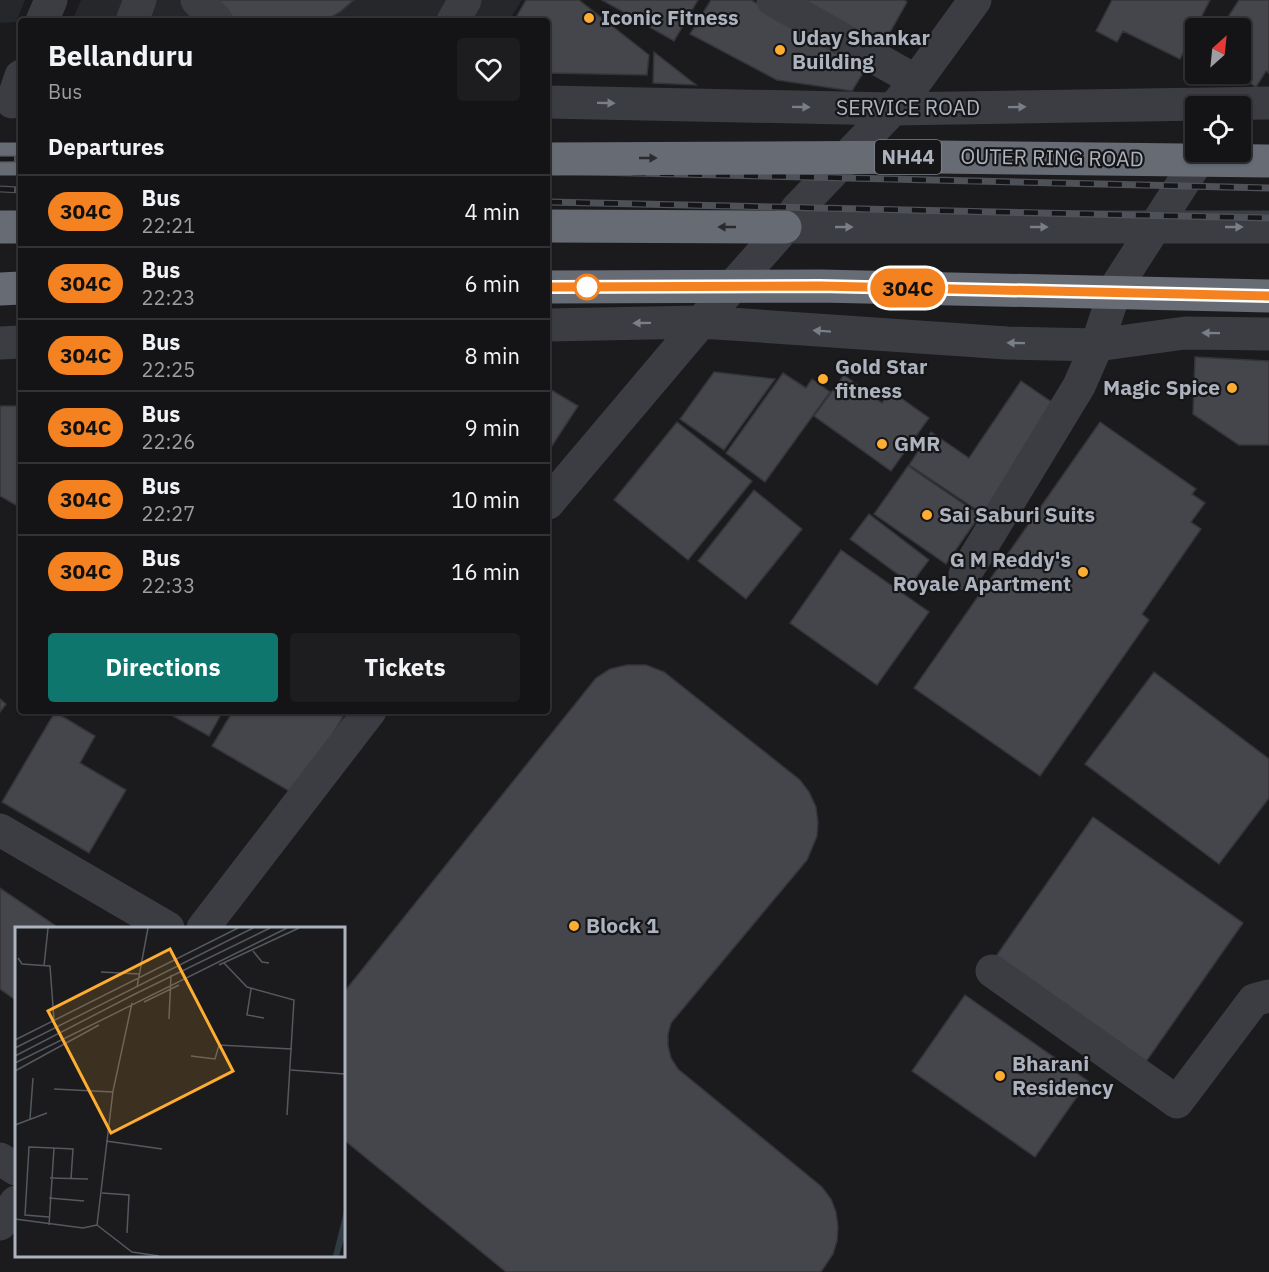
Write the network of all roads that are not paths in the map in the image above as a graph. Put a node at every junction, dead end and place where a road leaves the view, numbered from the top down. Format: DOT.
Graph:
graph roads {
  1 [pos="51,0"];
  2 [pos="140,0"];
  3 [pos="197,0"];
  4 [pos="465,0"];
  5 [pos="773,0"];
  6 [pos="975,0"];
  7 [pos="43,18"];
  8 [pos="133,18"];
  9 [pos="214,18"];
  10 [pos="455,18"];
  11 [pos="916,81"];
  12 [pos="550,102"];
  13 [pos="1185,105"];
  14 [pos="893,109"];
  15 [pos="0,159"];
  16 [pos="18,159"];
  17 [pos="550,159"];
  18 [pos="1269,161"];
  19 [pos="1197,162"];
  20 [pos="550,226"];
  21 [pos="0,227"];
  22 [pos="18,227"];
  23 [pos="785,227"];
  24 [pos="1155,227"];
  25 [pos="1269,227"];
  26 [pos="550,287"];
  27 [pos="0,288"];
  28 [pos="18,288"];
  29 [pos="1269,297"];
  30 [pos="701,322"];
  31 [pos="550,325"];
  32 [pos="1269,334"];
  33 [pos="18,342"];
  34 [pos="0,343"];
  35 [pos="1097,345"];
  36 [pos="550,501"];
  37 [pos="965,574"];
  38 [pos="359,714"];
  39 [pos="0,830"];
  40 [pos="166,927"];
  41 [pos="204,927"];
  42 [pos="992,971"];
  43 [pos="1269,996"];
  44 [pos="0,1159"];
  45 [pos="15,1168"];
  46 [pos="15,1203"];
  47 [pos="0,1224"];
  1 -- 7 [label="street"];
  2 -- 8 [label="street"];
  3 -- 9 [label="street"];
  4 -- 10 [label="street"];
  5 -- 11 [label="street"];
  6 -- 11 [label="street"];
  11 -- 14 [label="street"];
  12 -- 14 [label="street, SERVICE ROAD, one-way"];
  14 -- 13 [label="street, SERVICE ROAD, one-way"];
  14 -- 23 [label="street"];
  15 -- 16 [label="highway"];
  17 -- 18 [label="highway, OUTER RING ROAD / NH44, one-way, bridge"];
  19 -- 24 [label="street"];
  23 -- 20 [label="highway, one-way"];
  21 -- 22 [label="highway"];
  23 -- 24 [label="street, one-way"];
  23 -- 30 [label="street"];
  24 -- 25 [label="street, one-way"];
  24 -- 35 [label="street"];
  26 -- 29 [label="highway, bridge"];
  27 -- 28 [label="highway"];
  30 -- 31 [label="street, one-way"];
  35 -- 30 [label="street, one-way"];
  30 -- 36 [label="street"];
  32 -- 35 [label="street, one-way"];
  33 -- 34 [label="street"];
  35 -- 37 [label="street"];
  38 -- 41 [label="street"];
  39 -- 40 [label="street"];
  42 -- 43 [label="street"];
  44 -- 45 [label="street"];
  46 -- 47 [label="street"];
}
